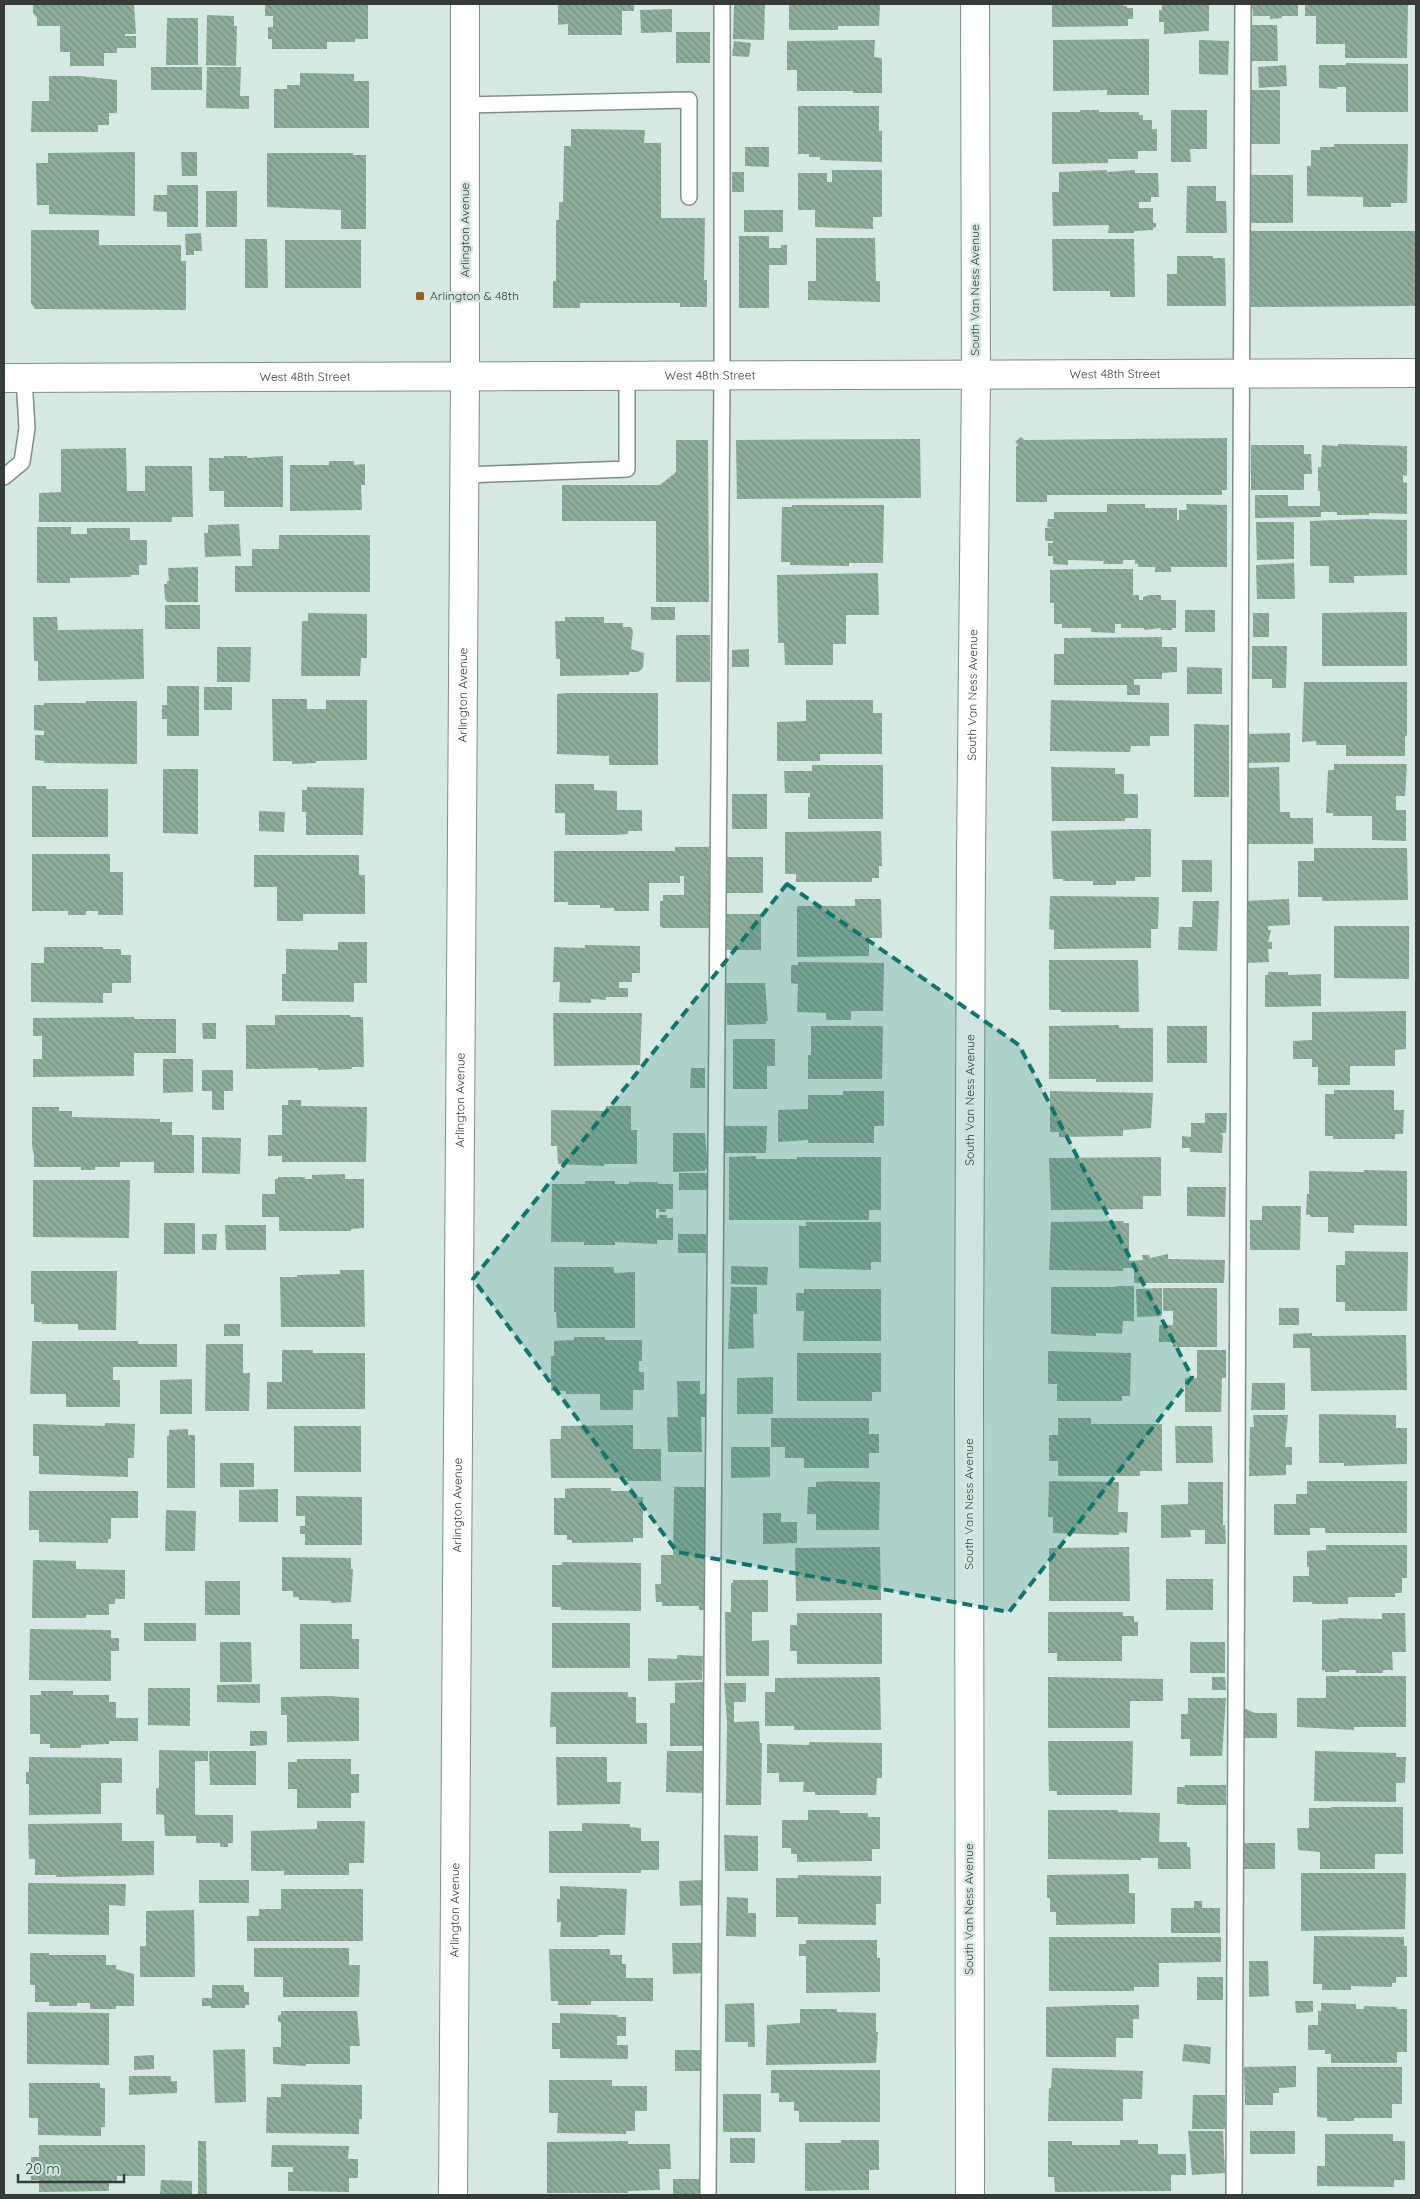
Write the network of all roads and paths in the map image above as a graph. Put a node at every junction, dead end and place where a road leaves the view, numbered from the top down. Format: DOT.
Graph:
graph roads {
  1 [pos="465,4"];
  2 [pos="722,4"];
  3 [pos="975,4"];
  4 [pos="1243,4"];
  5 [pos="465,105"];
  6 [pos="689,196"];
  7 [pos="1243,373"];
  8 [pos="1416,373"];
  9 [pos="976,374"];
  10 [pos="465,376"];
  11 [pos="627,376"];
  12 [pos="722,376"];
  13 [pos="14,378"];
  14 [pos="464,475"];
  15 [pos="4,477"];
  16 [pos="452,2195"];
  17 [pos="708,2195"];
  18 [pos="970,2195"];
  19 [pos="1234,2195"];
  1 -- 5 [label="street, Arlington Avenue"];
  2 -- 12 [label="lane"];
  3 -- 9 [label="street, South Van Ness Avenue"];
  4 -- 7 [label="lane"];
  5 -- 6 [label="lane"];
  5 -- 10 [label="street, Arlington Avenue"];
  7 -- 8 [label="street, West 48th Street"];
  7 -- 9 [label="street, West 48th Street"];
  7 -- 19 [label="lane"];
  9 -- 12 [label="street, West 48th Street"];
  9 -- 18 [label="street, South Van Ness Avenue"];
  10 -- 11 [label="street, West 48th Street"];
  10 -- 13 [label="street, West 48th Street"];
  10 -- 14 [label="street, Arlington Avenue"];
  11 -- 12 [label="street, West 48th Street"];
  11 -- 14 [label="lane"];
  12 -- 17 [label="lane"];
  13 -- 15 [label="lane"];
  14 -- 16 [label="street, Arlington Avenue"];
}
